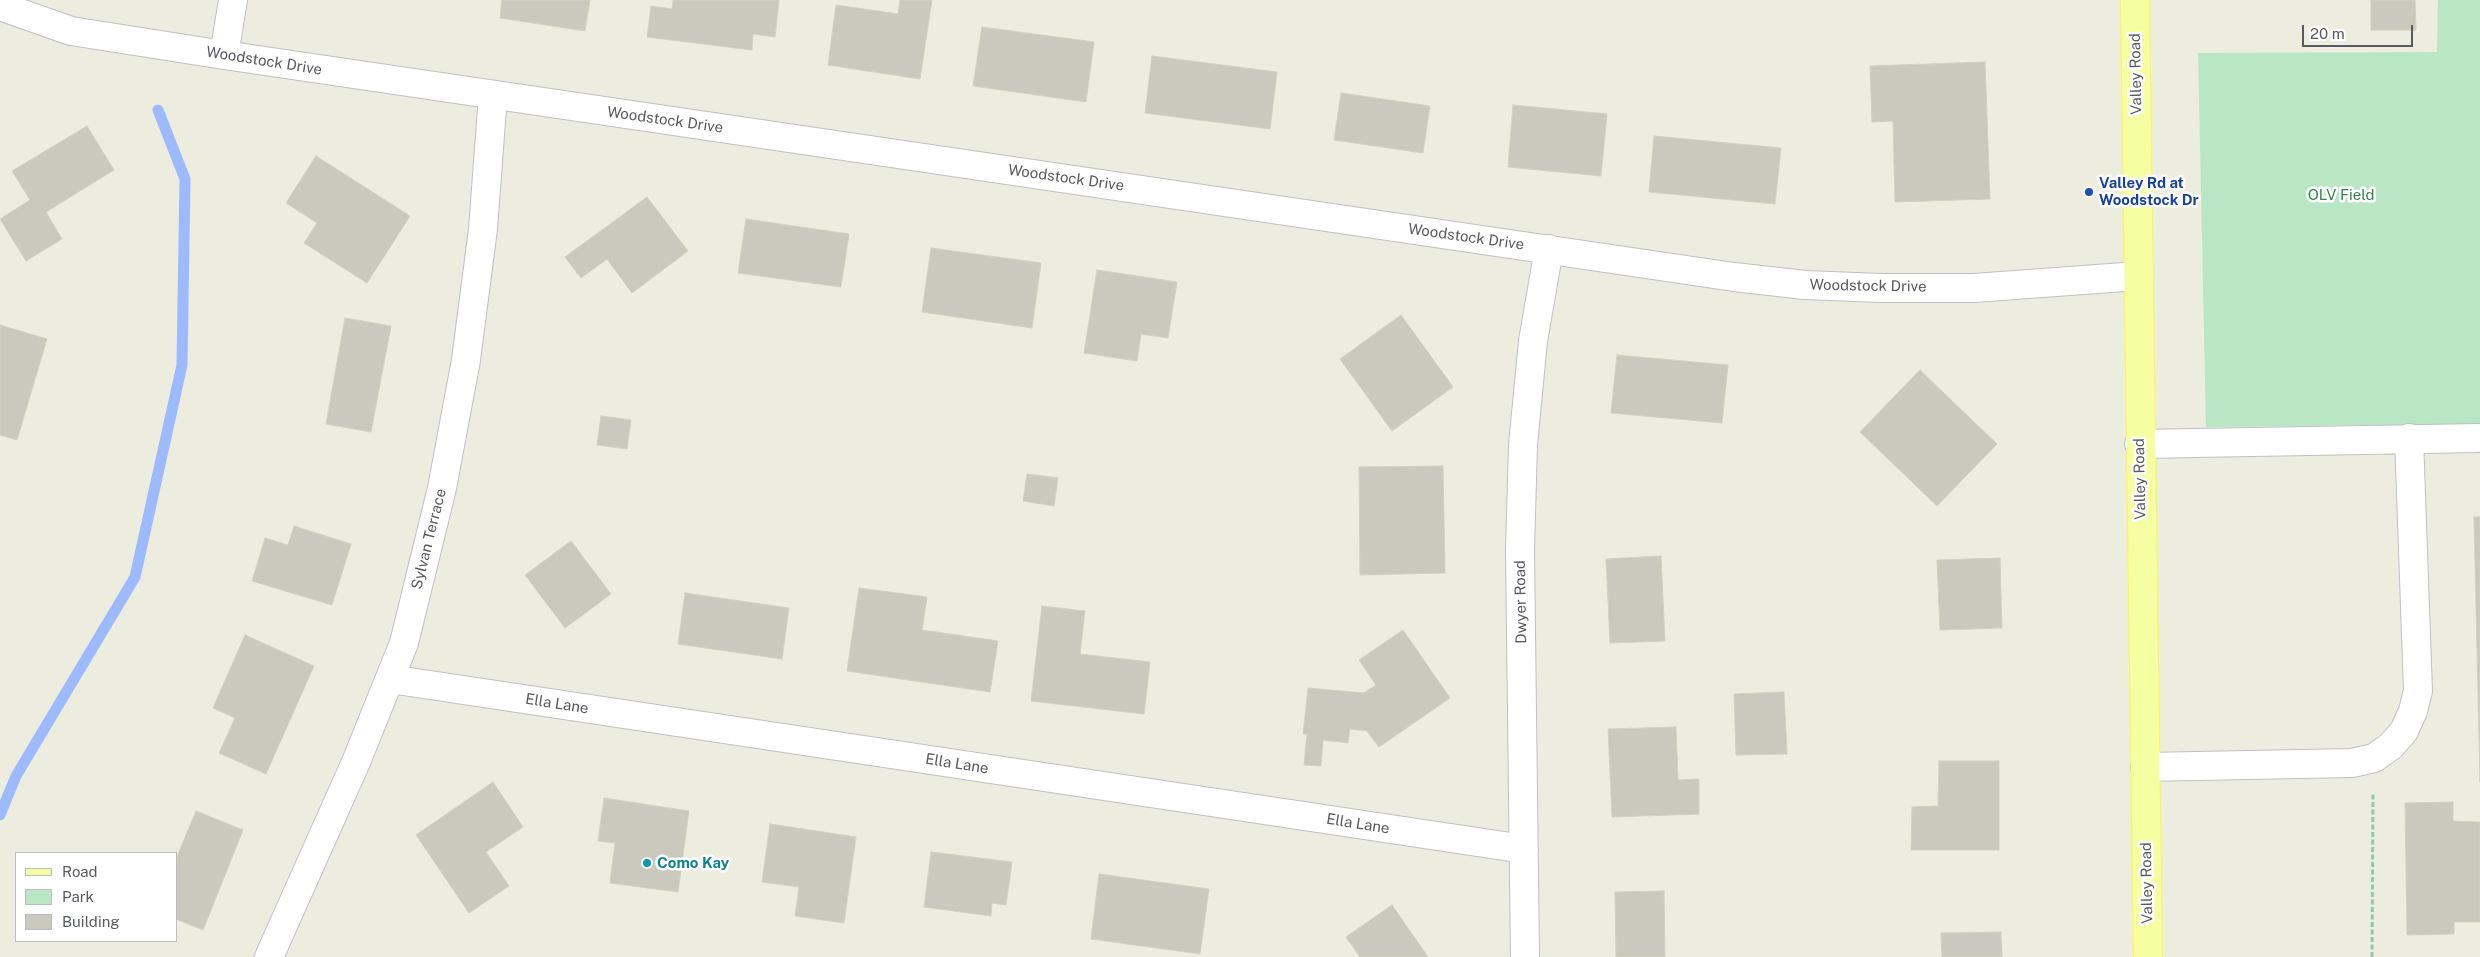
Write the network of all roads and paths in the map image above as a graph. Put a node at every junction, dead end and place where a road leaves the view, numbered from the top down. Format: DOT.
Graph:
graph roads {
  1 [pos="232,0"];
  2 [pos="2134,0"];
  3 [pos="0,6"];
  4 [pos="224,55"];
  5 [pos="493,95"];
  6 [pos="1550,249"];
  7 [pos="2138,276"];
  8 [pos="2409,438"];
  9 [pos="2480,438"];
  10 [pos="2139,444"];
  11 [pos="390,679"];
  12 [pos="2374,758"];
  13 [pos="2145,766"];
  14 [pos="1524,849"];
  15 [pos="269,957"];
  16 [pos="1525,957"];
  17 [pos="2148,957"];
  18 [pos="2372,957"];
  1 -- 4 [label="street"];
  2 -- 7 [label="main road, Valley Road"];
  3 -- 4 [label="street, Woodstock Drive"];
  4 -- 5 [label="street, Woodstock Drive"];
  5 -- 6 [label="street, Woodstock Drive"];
  5 -- 11 [label="street, Sylvan Terrace"];
  6 -- 7 [label="street, Woodstock Drive"];
  6 -- 14 [label="street, Dwyer Road"];
  7 -- 10 [label="main road, Valley Road"];
  8 -- 9 [label="street"];
  8 -- 10 [label="street"];
  8 -- 12 [label="street"];
  10 -- 13 [label="main road, Valley Road"];
  11 -- 14 [label="street, Ella Lane"];
  11 -- 15 [label="street, Sylvan Terrace"];
  12 -- 13 [label="street"];
  12 -- 18 [label="path"];
  13 -- 17 [label="main road, Valley Road"];
  14 -- 16 [label="street, Dwyer Road"];
}
